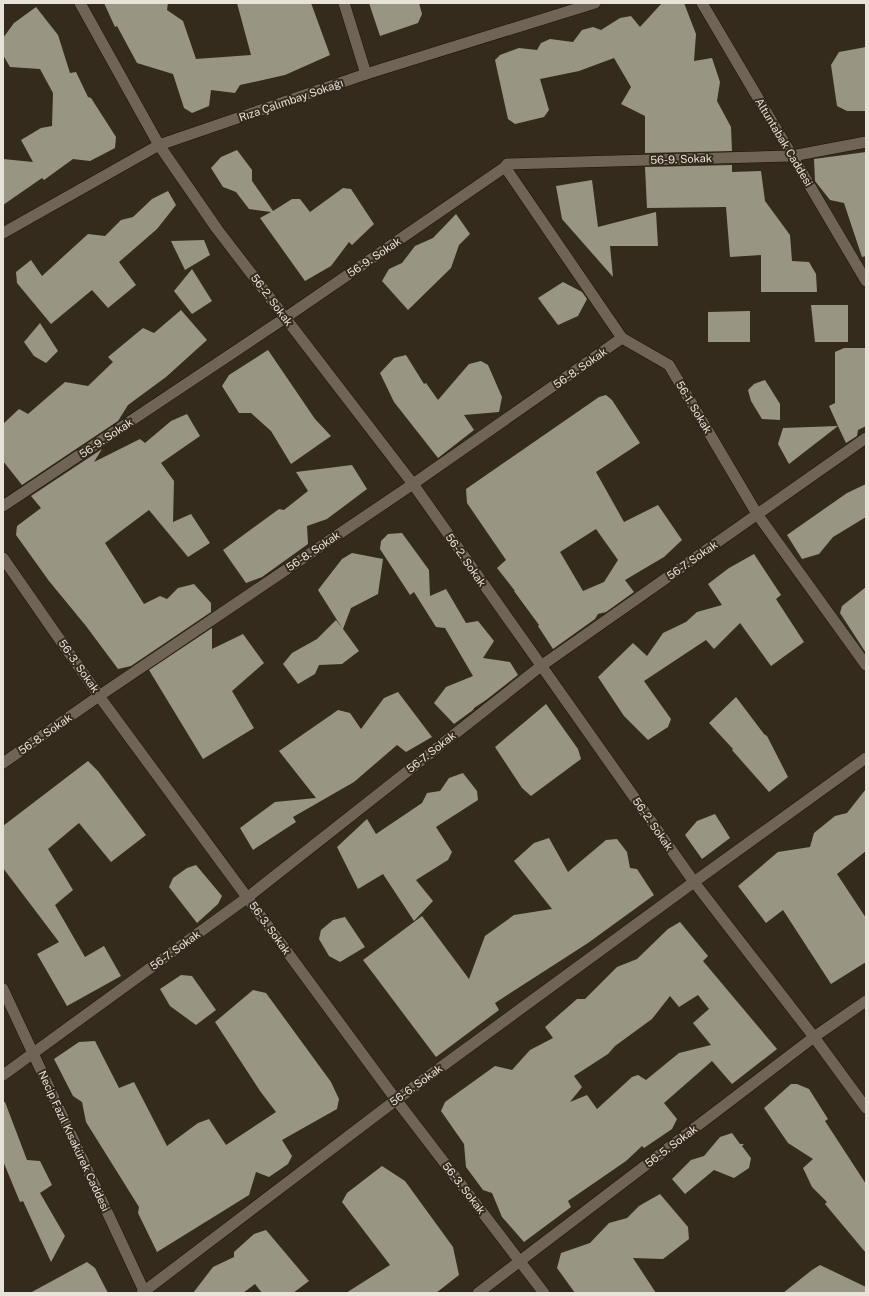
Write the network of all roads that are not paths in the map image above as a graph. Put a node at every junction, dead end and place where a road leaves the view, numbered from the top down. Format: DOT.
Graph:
graph roads {
  1 [pos="80,3"];
  2 [pos="344,3"];
  3 [pos="595,3"];
  4 [pos="702,3"];
  5 [pos="366,74"];
  6 [pos="866,142"];
  7 [pos="159,145"];
  8 [pos="792,156"];
  9 [pos="505,167"];
  10 [pos="3,233"];
  11 [pos="864,275"];
  12 [pos="285,318"];
  13 [pos="622,338"];
  14 [pos="866,438"];
  15 [pos="412,484"];
  16 [pos="3,506"];
  17 [pos="757,514"];
  18 [pos="3,558"];
  19 [pos="866,665"];
  20 [pos="541,666"];
  21 [pos="99,696"];
  22 [pos="866,758"];
  23 [pos="3,763"];
  24 [pos="694,882"];
  25 [pos="248,898"];
  26 [pos="3,990"];
  27 [pos="866,1001"];
  28 [pos="814,1037"];
  29 [pos="34,1054"];
  30 [pos="3,1075"];
  31 [pos="396,1100"];
  32 [pos="866,1108"];
  33 [pos="520,1261"];
  34 [pos="144,1293"];
  35 [pos="478,1293"];
  36 [pos="544,1293"];
  1 -- 7 [label="street, 56-2. Sokak"];
  2 -- 5 [label="street"];
  3 -- 5 [label="street, Rıza Çalımbay Sokağı"];
  4 -- 8 [label="street, Altuntabak Caddesi"];
  5 -- 7 [label="street, Rıza Çalımbay Sokağı"];
  6 -- 8 [label="street, 56-9. Sokak"];
  7 -- 10 [label="street, Rıza Çalımbay Sokağı"];
  7 -- 12 [label="street, 56-2. Sokak"];
  8 -- 9 [label="street, 56-9. Sokak"];
  8 -- 11 [label="street, Altuntabak Caddesi"];
  9 -- 12 [label="street, 56-9. Sokak"];
  9 -- 13 [label="street, 56-1. Sokak"];
  12 -- 15 [label="street, 56-2. Sokak"];
  12 -- 16 [label="street, 56-9. Sokak"];
  13 -- 15 [label="street, 56-8. Sokak"];
  13 -- 17 [label="street, 56-1. Sokak"];
  14 -- 17 [label="street, 56-7. Sokak"];
  15 -- 20 [label="street, 56-2. Sokak"];
  15 -- 21 [label="street, 56-8. Sokak"];
  17 -- 19 [label="street, 56-1. Sokak"];
  17 -- 20 [label="street, 56-7. Sokak"];
  18 -- 21 [label="street, 56-3. Sokak"];
  20 -- 24 [label="street, 56-2. Sokak"];
  20 -- 25 [label="street, 56-7. Sokak"];
  21 -- 23 [label="street, 56-8. Sokak"];
  21 -- 25 [label="street, 56-3. Sokak"];
  22 -- 24 [label="street, 56-6. Sokak"];
  24 -- 28 [label="street, 56-2. Sokak"];
  24 -- 31 [label="street, 56-6. Sokak"];
  25 -- 29 [label="street, 56-7. Sokak"];
  25 -- 31 [label="street, 56-3. Sokak"];
  26 -- 29 [label="street, Necip Fazıl Kısakürek Caddesi"];
  27 -- 28 [label="street, 56-5. Sokak"];
  28 -- 32 [label="street, 56-2. Sokak"];
  28 -- 33 [label="street, 56-5. Sokak"];
  29 -- 30 [label="street, 56-7. Sokak"];
  29 -- 34 [label="street, Necip Fazıl Kısakürek Caddesi"];
  31 -- 33 [label="street, 56-3. Sokak"];
  31 -- 34 [label="street, 56-6. Sokak"];
  33 -- 35 [label="street, 56-5. Sokak"];
  33 -- 36 [label="street, 56-3. Sokak"];
}
